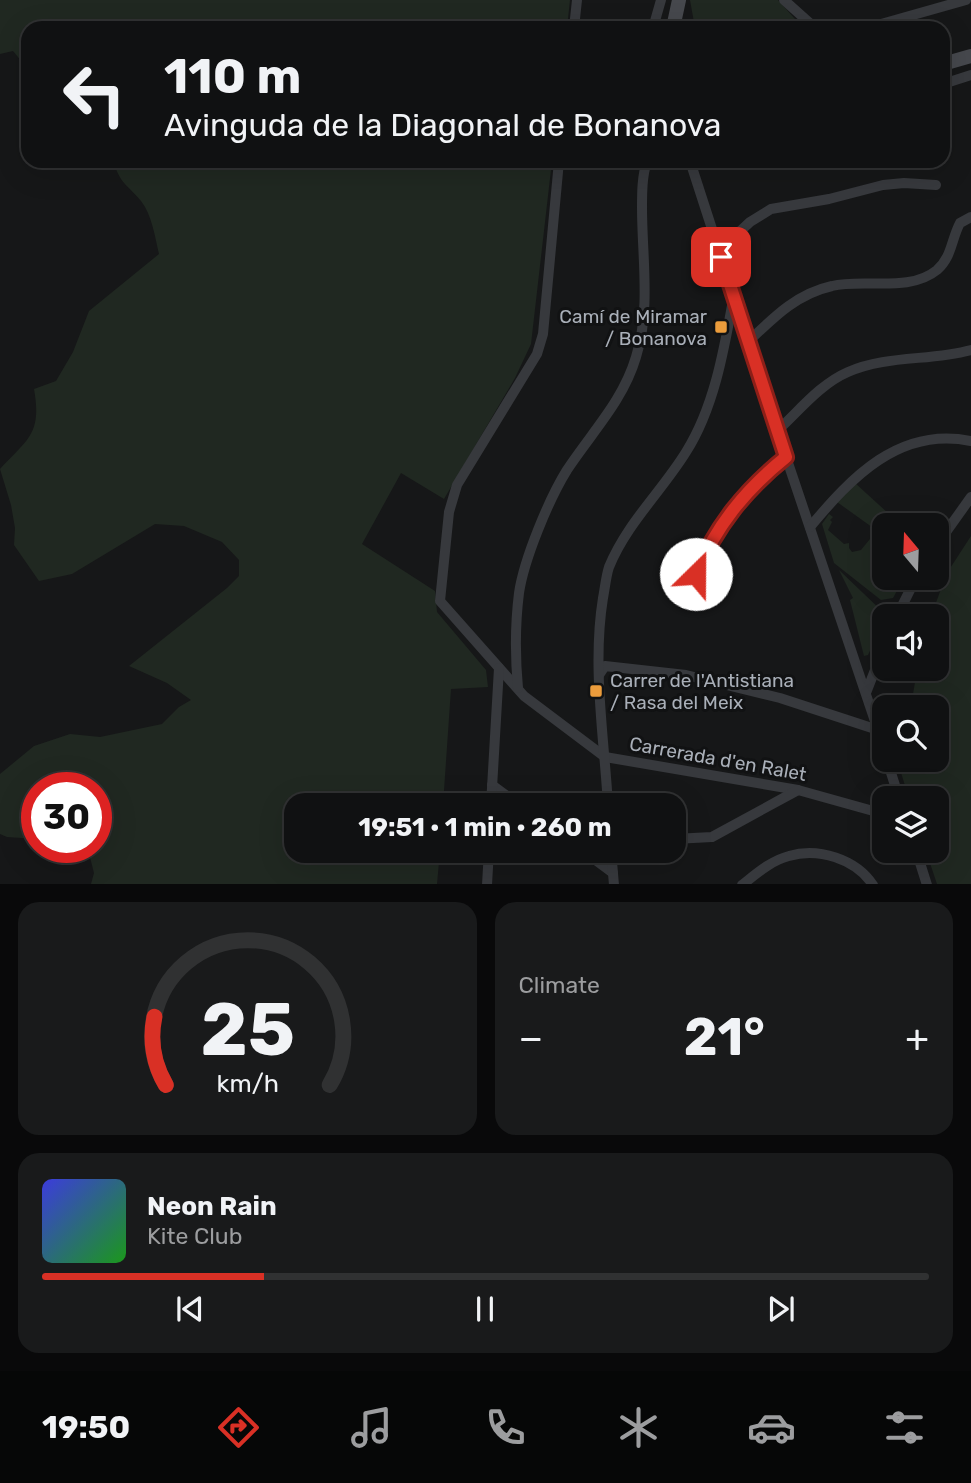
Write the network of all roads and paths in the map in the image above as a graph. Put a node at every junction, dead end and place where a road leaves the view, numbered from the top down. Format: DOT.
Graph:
graph roads {
  1 [pos="577,0"];
  2 [pos="661,0"];
  3 [pos="784,0"];
  4 [pos="966,0"];
  5 [pos="679,3"];
  6 [pos="575,21"];
  7 [pos="655,21"];
  8 [pos="675,21"];
  9 [pos="683,21"];
  10 [pos="807,21"];
  11 [pos="892,21"];
  12 [pos="971,56"];
  13 [pos="950,62"];
  14 [pos="971,75"];
  15 [pos="950,82"];
  16 [pos="558,168"];
  17 [pos="646,168"];
  18 [pos="692,168"];
  19 [pos="936,184"];
  20 [pos="971,216"];
  21 [pos="719,251"];
  22 [pos="733,296"];
  23 [pos="748,342"];
  24 [pos="971,350"];
  25 [pos="777,431"];
  26 [pos="971,441"];
  27 [pos="786,457"];
  28 [pos="971,497"];
  29 [pos="810,527"];
  30 [pos="949,528"];
  31 [pos="692,603"];
  32 [pos="601,666"];
  33 [pos="499,668"];
  34 [pos="872,678"];
  35 [pos="518,689"];
  36 [pos="866,693"];
  37 [pos="872,712"];
  38 [pos="872,728"];
  39 [pos="605,757"];
  40 [pos="492,785"];
  41 [pos="798,790"];
  42 [pos="492,793"];
  43 [pos="503,793"];
  44 [pos="607,793"];
  45 [pos="872,811"];
  46 [pos="686,838"];
  47 [pos="488,863"];
  48 [pos="596,863"];
  49 [pos="920,863"];
  50 [pos="613,879"];
  51 [pos="487,884"];
  52 [pos="742,884"];
  53 [pos="873,884"];
  54 [pos="927,884"];
  1 -- 6 [label="street"];
  2 -- 7 [label="street"];
  3 -- 10 [label="street"];
  4 -- 11 [label="street"];
  5 -- 8 [label="street"];
  5 -- 9 [label="street"];
  12 -- 13 [label="street"];
  14 -- 15 [label="street"];
  16 -- 33 [label="street, Carrerada d'en Ralet"];
  17 -- 35 [label="street"];
  18 -- 21 [label="street"];
  19 -- 21 [label="street"];
  20 -- 23 [label="street"];
  21 -- 22 [label="street"];
  22 -- 23 [label="street"];
  22 -- 32 [label="street"];
  23 -- 25 [label="street"];
  24 -- 25 [label="street"];
  25 -- 27 [label="street"];
  26 -- 29 [label="street"];
  27 -- 29 [label="street"];
  27 -- 31 [label="street"];
  28 -- 30 [label="street"];
  29 -- 36 [label="street"];
  32 -- 38 [label="street"];
  32 -- 39 [label="street"];
  33 -- 35 [label="street, Carrerada d'en Ralet"];
  33 -- 40 [label="street"];
  34 -- 36 [label="street"];
  35 -- 39 [label="street, Carrerada d'en Ralet"];
  36 -- 37 [label="street"];
  39 -- 41 [label="street, Carrerada d'en Ralet"];
  39 -- 44 [label="street"];
  40 -- 42 [label="street"];
  40 -- 43 [label="street"];
  41 -- 45 [label="street, Carrerada d'en Ralet"];
  41 -- 46 [label="street"];
  47 -- 51 [label="street"];
  48 -- 50 [label="street"];
  49 -- 54 [label="street"];
  52 -- 53 [label="street"];
}
